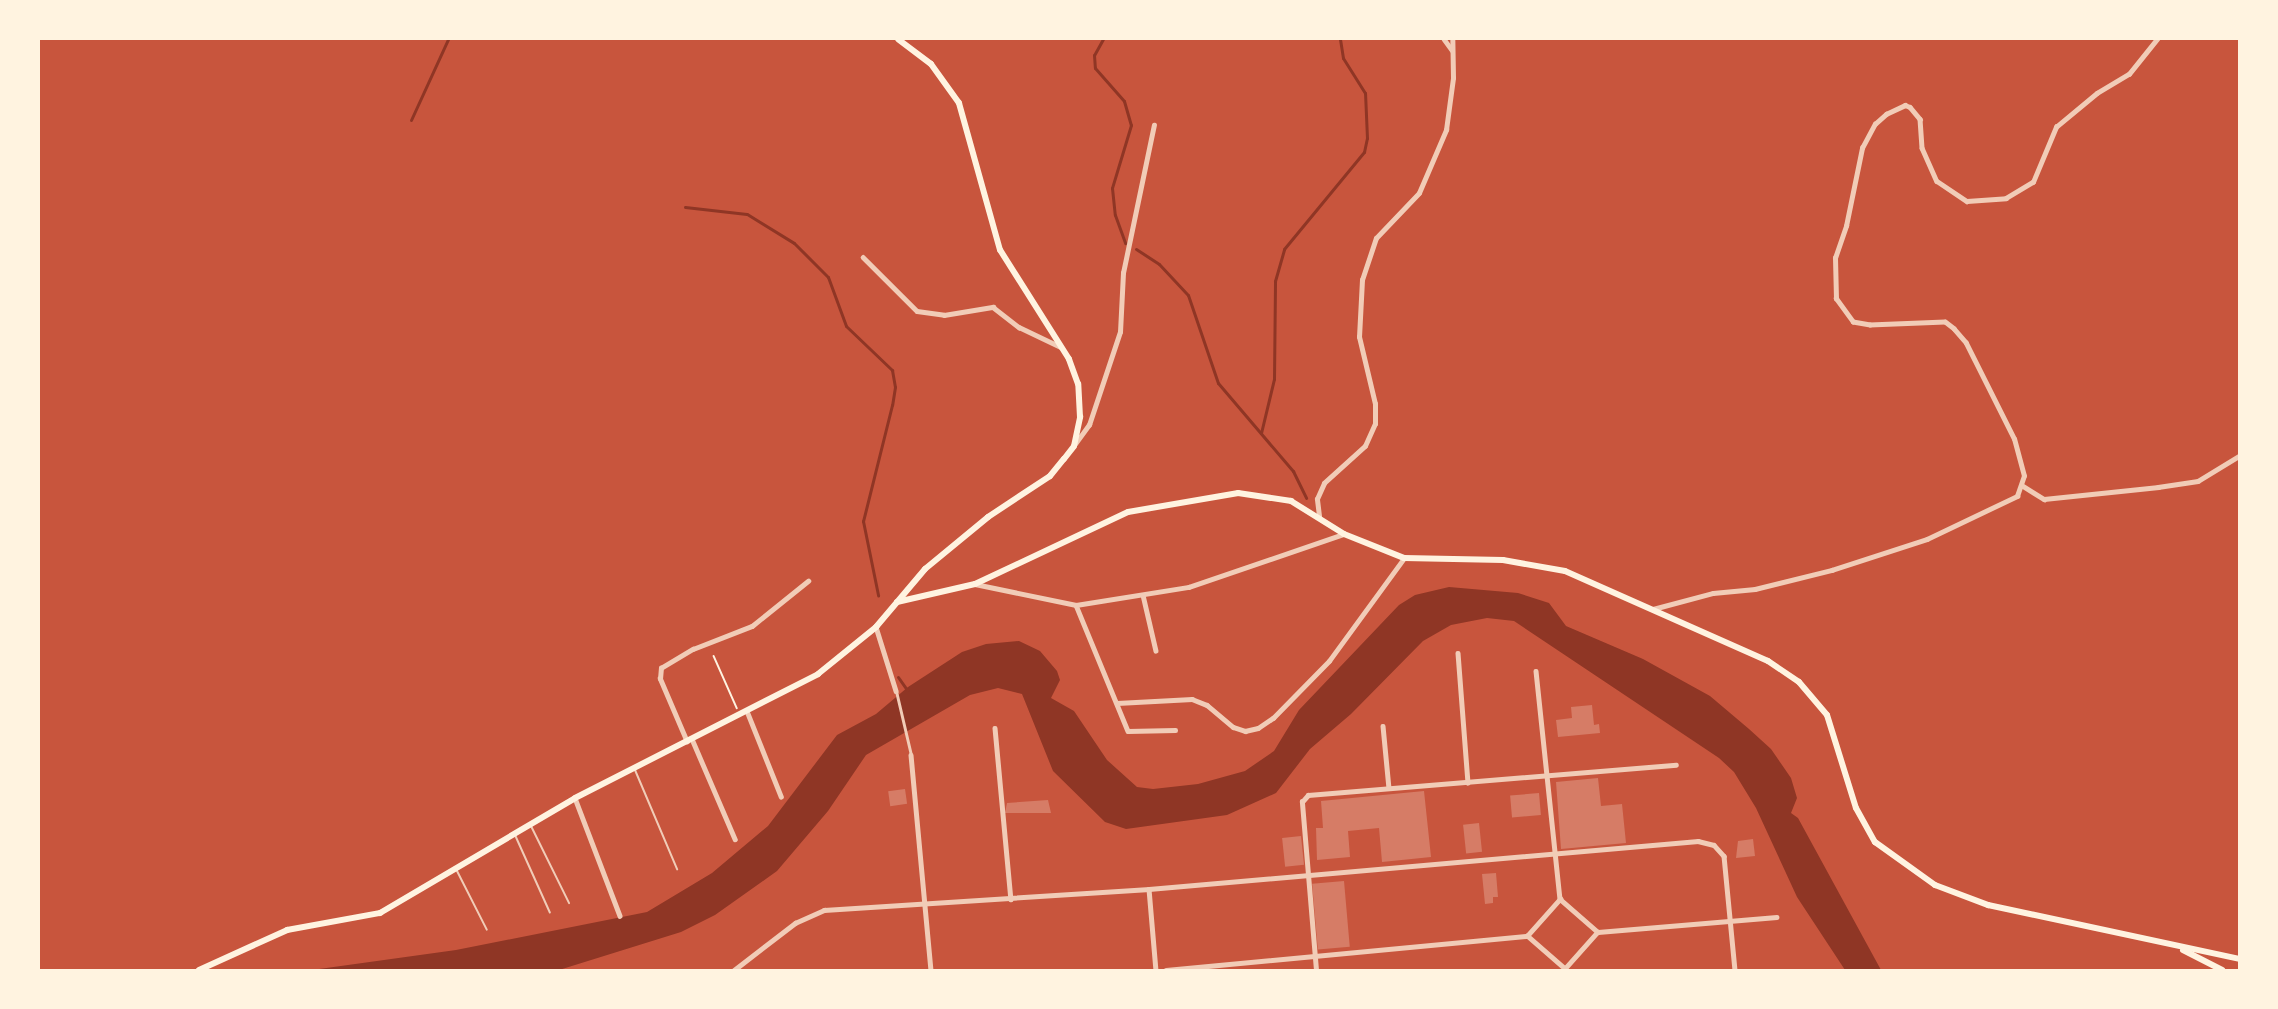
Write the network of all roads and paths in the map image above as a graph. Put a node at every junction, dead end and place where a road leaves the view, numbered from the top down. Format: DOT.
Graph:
graph roads {
  1 [pos="898,39"];
  2 [pos="1444,39"];
  3 [pos="1452,39"];
  4 [pos="2157,39"];
  5 [pos="1452,50"];
  6 [pos="1154,125"];
  7 [pos="863,256"];
  8 [pos="1064,348"];
  9 [pos="1074,446"];
  10 [pos="2239,456"];
  11 [pos="2023,486"];
  12 [pos="1319,516"];
  13 [pos="1344,534"];
  14 [pos="1404,558"];
  15 [pos="808,581"];
  16 [pos="975,584"];
  17 [pos="1143,595"];
  18 [pos="897,602"];
  19 [pos="1076,605"];
  20 [pos="1648,610"];
  21 [pos="876,627"];
  22 [pos="1156,651"];
  23 [pos="1458,653"];
  24 [pos="714,656"];
  25 [pos="1536,671"];
  26 [pos="896,691"];
  27 [pos="1117,703"];
  28 [pos="747,711"];
  29 [pos="740,714"];
  30 [pos="1383,726"];
  31 [pos="995,728"];
  32 [pos="1175,730"];
  33 [pos="689,741"];
  34 [pos="911,755"];
  35 [pos="1676,765"];
  36 [pos="635,770"];
  37 [pos="1548,775"];
  38 [pos="1468,783"];
  39 [pos="1389,788"];
  40 [pos="781,796"];
  41 [pos="575,798"];
  42 [pos="529,824"];
  43 [pos="513,833"];
  44 [pos="735,839"];
  45 [pos="1555,852"];
  46 [pos="454,866"];
  47 [pos="677,869"];
  48 [pos="1308,875"];
  49 [pos="1149,889"];
  50 [pos="1011,899"];
  51 [pos="1560,899"];
  52 [pos="569,903"];
  53 [pos="926,904"];
  54 [pos="550,913"];
  55 [pos="620,916"];
  56 [pos="1776,917"];
  57 [pos="1731,921"];
  58 [pos="487,930"];
  59 [pos="1598,932"];
  60 [pos="1527,936"];
  61 [pos="2174,946"];
  62 [pos="1315,958"];
  63 [pos="2239,959"];
  64 [pos="199,970"];
  65 [pos="734,970"];
  66 [pos="931,970"];
  67 [pos="1156,970"];
  68 [pos="1166,970"];
  69 [pos="1316,970"];
  70 [pos="1565,970"];
  71 [pos="1735,970"];
  72 [pos="2223,970"];
  1 -- 8 [label="main road"];
  2 -- 5 [label="street"];
  3 -- 5 [label="street"];
  4 -- 11 [label="street"];
  5 -- 12 [label="street"];
  6 -- 9 [label="street"];
  7 -- 8 [label="street"];
  8 -- 9 [label="main road"];
  9 -- 18 [label="main road"];
  10 -- 11 [label="street"];
  11 -- 20 [label="street"];
  12 -- 13 [label="main road"];
  12 -- 16 [label="main road"];
  13 -- 14 [label="main road"];
  13 -- 17 [label="street"];
  14 -- 20 [label="main road"];
  14 -- 27 [label="street"];
  15 -- 33 [label="street"];
  16 -- 18 [label="main road"];
  16 -- 19 [label="street"];
  17 -- 19 [label="street"];
  17 -- 22 [label="street"];
  18 -- 21 [label="main road"];
  19 -- 27 [label="street"];
  20 -- 61 [label="main road"];
  21 -- 26 [label="street"];
  21 -- 28 [label="main road"];
  23 -- 38 [label="street"];
  24 -- 29 [label="path"];
  25 -- 37 [label="street"];
  26 -- 34 [label="street"];
  27 -- 32 [label="street"];
  28 -- 29 [label="main road"];
  28 -- 40 [label="street"];
  29 -- 33 [label="main road"];
  30 -- 39 [label="street"];
  31 -- 50 [label="street"];
  33 -- 36 [label="main road"];
  33 -- 44 [label="street"];
  34 -- 53 [label="street"];
  35 -- 37 [label="street"];
  36 -- 41 [label="main road"];
  36 -- 47 [label="lane"];
  37 -- 38 [label="street"];
  37 -- 45 [label="street"];
  38 -- 39 [label="street"];
  39 -- 48 [label="street"];
  41 -- 42 [label="main road"];
  41 -- 55 [label="street"];
  42 -- 43 [label="main road"];
  42 -- 52 [label="lane"];
  43 -- 46 [label="main road"];
  43 -- 54 [label="lane"];
  45 -- 48 [label="street"];
  45 -- 51 [label="street"];
  45 -- 57 [label="street"];
  46 -- 58 [label="lane"];
  46 -- 64 [label="main road"];
  48 -- 49 [label="street"];
  48 -- 62 [label="street"];
  49 -- 50 [label="street"];
  49 -- 67 [label="street"];
  50 -- 53 [label="street"];
  51 -- 59 [label="street"];
  51 -- 60 [label="street"];
  53 -- 65 [label="street"];
  53 -- 66 [label="street"];
  56 -- 57 [label="street"];
  57 -- 59 [label="street"];
  57 -- 71 [label="street"];
  59 -- 70 [label="street"];
  60 -- 62 [label="street"];
  60 -- 70 [label="street"];
  61 -- 63 [label="main road"];
  61 -- 72 [label="main road"];
  62 -- 68 [label="street"];
  62 -- 69 [label="street"];
}
